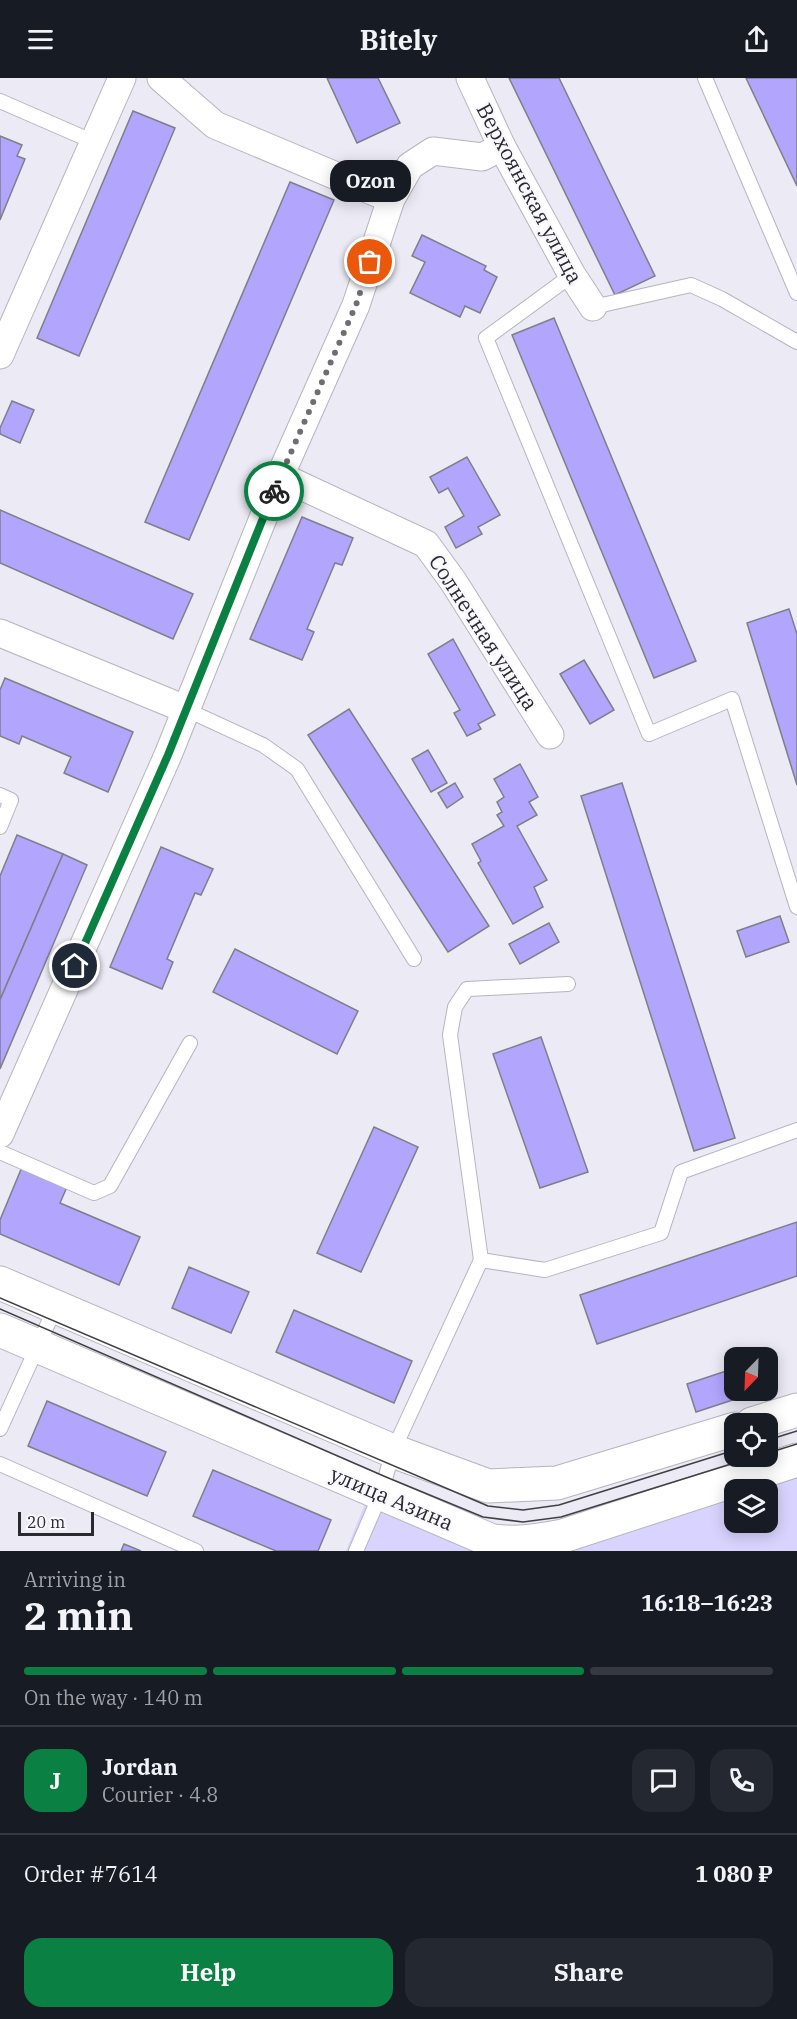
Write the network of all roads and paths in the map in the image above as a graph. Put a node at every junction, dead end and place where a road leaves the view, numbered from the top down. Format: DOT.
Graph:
graph roads {
  1 [pos="122,78"];
  2 [pos="161,78"];
  3 [pos="470,78"];
  4 [pos="705,78"];
  5 [pos="0,101"];
  6 [pos="94,142"];
  7 [pos="502,147"];
  8 [pos="391,199"];
  9 [pos="572,275"];
  10 [pos="797,293"];
  11 [pos="592,307"];
  12 [pos="797,342"];
  13 [pos="0,355"];
  14 [pos="280,476"];
  15 [pos="0,633"];
  16 [pos="185,710"];
  17 [pos="550,735"];
  18 [pos="0,795"];
  19 [pos="0,827"];
  20 [pos="797,907"];
  21 [pos="414,959"];
  22 [pos="568,984"];
  23 [pos="190,1043"];
  24 [pos="797,1130"];
  25 [pos="0,1134"];
  26 [pos="0,1152"];
  27 [pos="481,1260"];
  28 [pos="0,1282"];
  29 [pos="56,1306"];
  30 [pos="0,1330"];
  31 [pos="37,1346"];
  32 [pos="797,1410"];
  33 [pos="778,1416"];
  34 [pos="0,1429"];
  35 [pos="724,1432"];
  36 [pos="393,1451"];
  37 [pos="797,1460"];
  38 [pos="0,1464"];
  39 [pos="381,1493"];
  40 [pos="490,1546"];
  41 [pos="196,1551"];
  42 [pos="356,1551"];
  1 -- 6 [label="street"];
  2 -- 8 [label="street"];
  3 -- 7 [label="street, Верхоянская улица"];
  4 -- 10 [label="lane"];
  5 -- 6 [label="lane"];
  6 -- 13 [label="street"];
  7 -- 8 [label="street"];
  7 -- 9 [label="street, Верхоянская улица"];
  8 -- 14 [label="street"];
  9 -- 11 [label="street, Верхоянская улица"];
  9 -- 20 [label="lane"];
  11 -- 12 [label="lane"];
  14 -- 16 [label="street"];
  14 -- 17 [label="street, Солнечная улица"];
  15 -- 16 [label="street"];
  16 -- 21 [label="lane"];
  16 -- 25 [label="street"];
  18 -- 19 [label="lane"];
  22 -- 27 [label="lane"];
  23 -- 26 [label="lane"];
  24 -- 27 [label="lane"];
  27 -- 36 [label="lane"];
  28 -- 29 [label="main road, улица Азина"];
  29 -- 31 [label="lane"];
  29 -- 36 [label="main road, улица Азина"];
  30 -- 31 [label="main road, улица Азина"];
  31 -- 34 [label="lane"];
  31 -- 39 [label="main road, улица Азина"];
  32 -- 33 [label="main road"];
  35 -- 36 [label="main road, улица Азина"];
  36 -- 39 [label="lane"];
  37 -- 40 [label="main road, улица Азина"];
  38 -- 41 [label="lane"];
  39 -- 40 [label="main road, улица Азина"];
  39 -- 42 [label="lane"];
}
